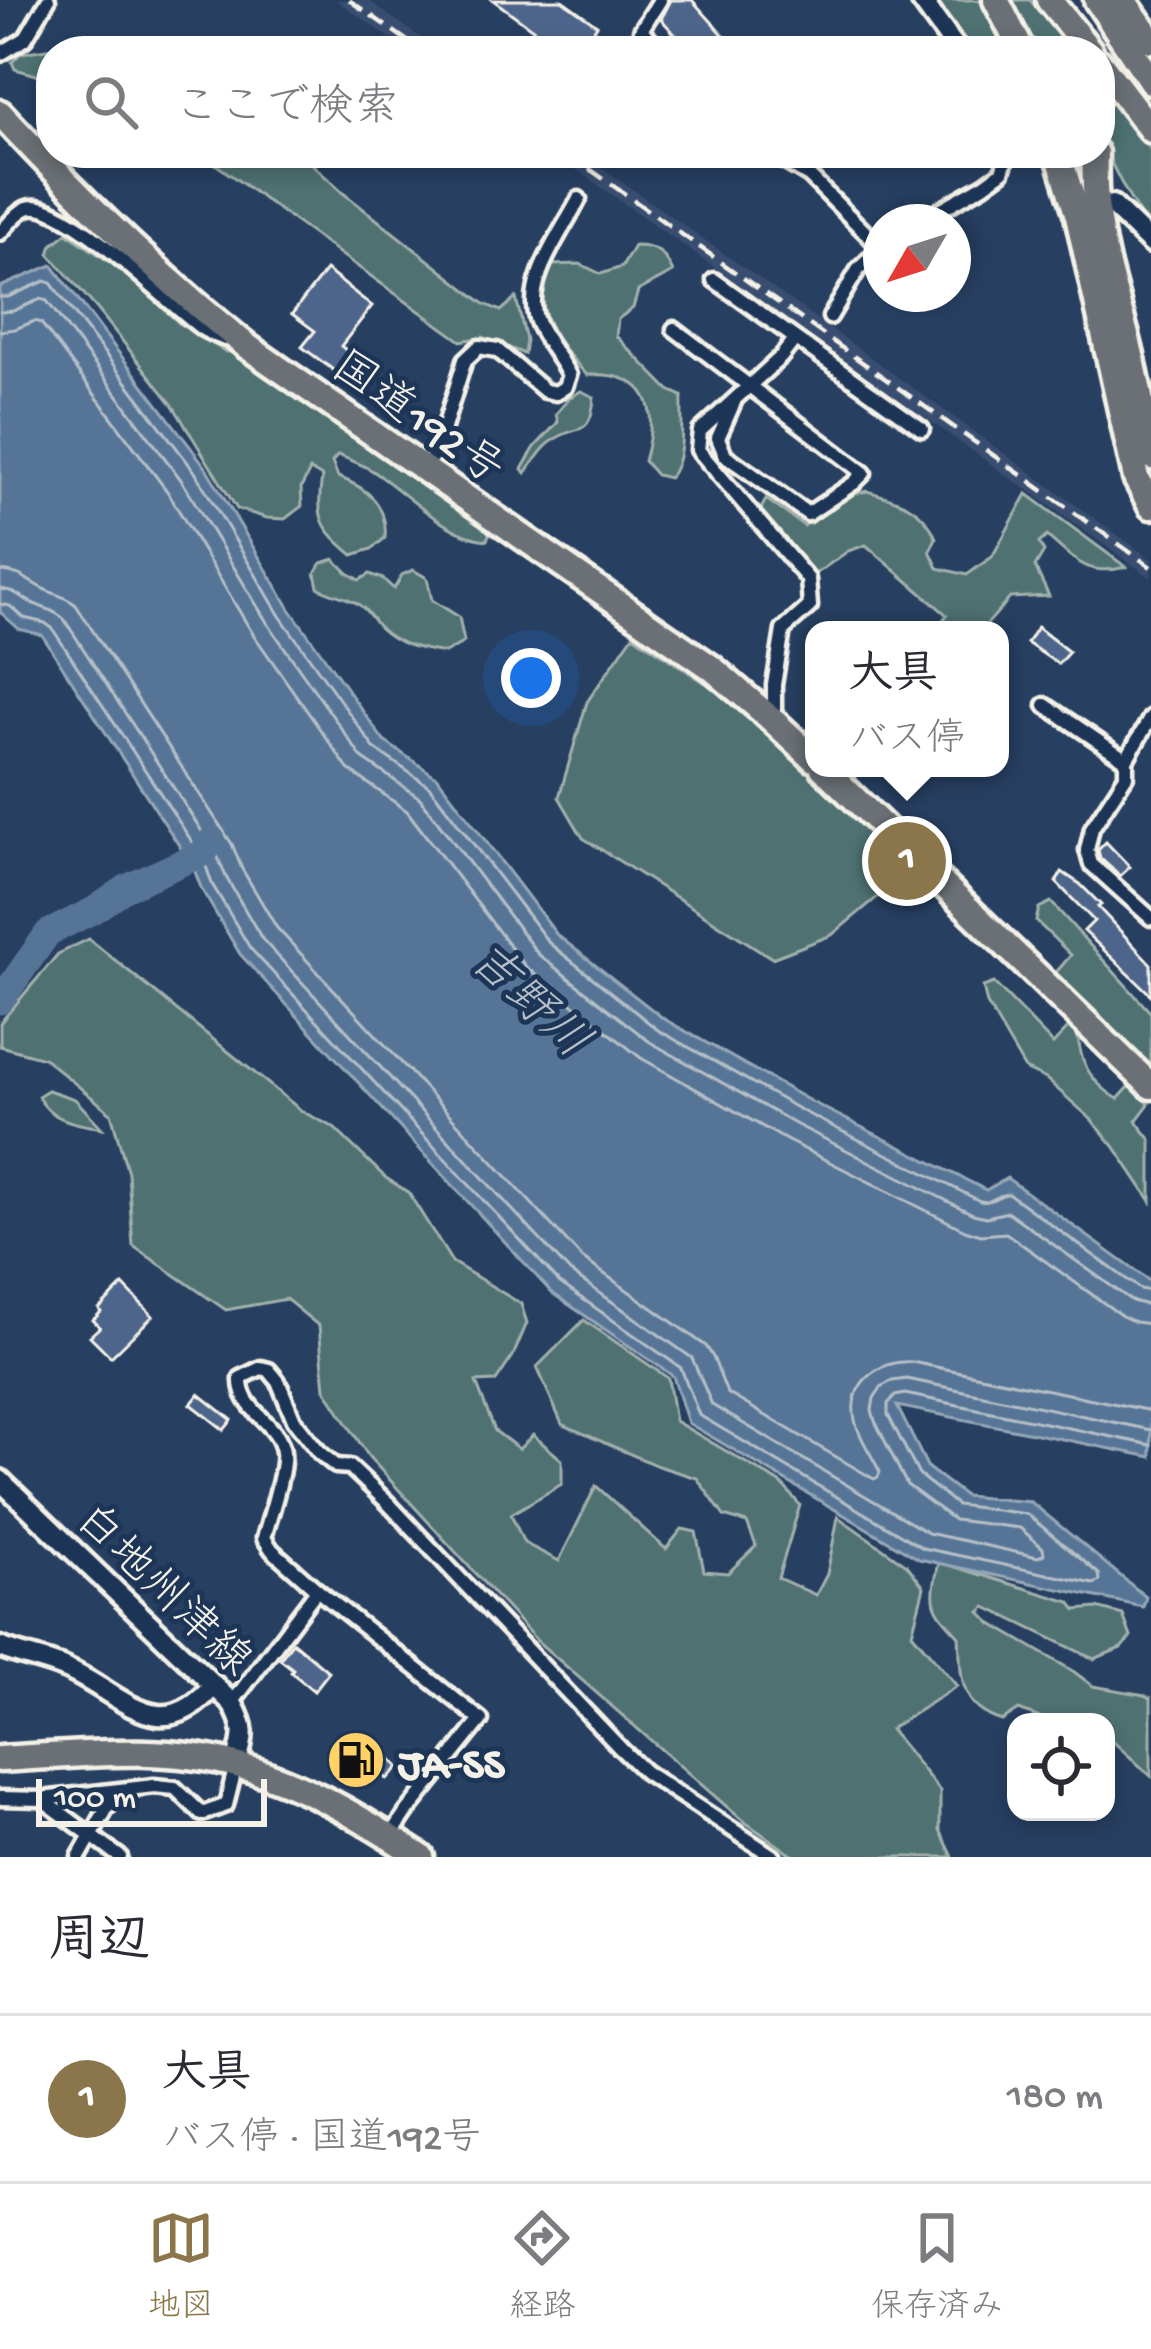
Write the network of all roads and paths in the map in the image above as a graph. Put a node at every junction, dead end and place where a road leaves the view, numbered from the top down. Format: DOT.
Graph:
graph roads {
  1 [pos="48,0"];
  2 [pos="660,0"];
  3 [pos="921,0"];
  4 [pos="996,0"];
  5 [pos="1048,0"];
  6 [pos="1097,0"];
  7 [pos="1124,0"];
  8 [pos="646,36"];
  9 [pos="947,36"];
  10 [pos="1014,36"];
  11 [pos="1078,36"];
  12 [pos="1151,40"];
  13 [pos="0,54"];
  14 [pos="1151,81"];
  15 [pos="1115,83"];
  16 [pos="0,113"];
  17 [pos="1151,130"];
  18 [pos="36,150"];
  19 [pos="53,168"];
  20 [pos="795,168"];
  21 [pos="1003,168"];
  22 [pos="1063,168"];
  23 [pos="1076,168"];
  24 [pos="1095,168"];
  25 [pos="580,199"];
  26 [pos="951,204"];
  27 [pos="1112,205"];
  28 [pos="1078,216"];
  29 [pos="863,229"];
  30 [pos="0,233"];
  31 [pos="1151,243"];
  32 [pos="863,265"];
  33 [pos="714,280"];
  34 [pos="830,317"];
  35 [pos="674,329"];
  36 [pos="795,339"];
  37 [pos="248,347"];
  38 [pos="749,386"];
  39 [pos="734,400"];
  40 [pos="922,429"];
  41 [pos="1151,457"];
  42 [pos="426,470"];
  43 [pos="1151,506"];
  44 [pos="1045,705"];
  45 [pos="770,716"];
  46 [pos="1151,717"];
  47 [pos="805,750"];
  48 [pos="1126,760"];
  49 [pos="832,777"];
  50 [pos="1151,918"];
  51 [pos="1151,1086"];
  52 [pos="0,1480"];
  53 [pos="317,1590"];
  54 [pos="5,1654"];
  55 [pos="214,1685"];
  56 [pos="232,1703"];
  57 [pos="0,1759"];
  58 [pos="236,1765"];
  59 [pos="125,1789"];
  60 [pos="0,1798"];
  61 [pos="42,1799"];
  62 [pos="91,1835"];
  63 [pos="390,1837"];
  64 [pos="79,1857"];
  65 [pos="120,1857"];
  66 [pos="421,1857"];
  67 [pos="774,1857"];
  1 -- 13 [label="street"];
  2 -- 8 [label="street"];
  3 -- 9 [label="main road"];
  4 -- 10 [label="highway"];
  5 -- 11 [label="highway"];
  6 -- 14 [label="highway"];
  7 -- 12 [label="highway"];
  15 -- 17 [label="highway"];
  16 -- 18 [label="highway, 国道192号"];
  19 -- 37 [label="highway, 国道192号"];
  20 -- 29 [label="street"];
  21 -- 26 [label="street"];
  22 -- 28 [label="highway"];
  23 -- 28 [label="highway"];
  24 -- 41 [label="highway"];
  25 -- 42 [label="street"];
  27 -- 31 [label="main road"];
  28 -- 43 [label="highway"];
  30 -- 37 [label="street"];
  32 -- 34 [label="street"];
  33 -- 36 [label="street"];
  35 -- 38 [label="street"];
  36 -- 38 [label="street"];
  36 -- 40 [label="street"];
  37 -- 42 [label="highway, 国道192号"];
  38 -- 39 [label="street"];
  38 -- 39 [label="street"];
  39 -- 45 [label="street"];
  42 -- 45 [label="highway, 国道192号"];
  44 -- 48 [label="street"];
  45 -- 47 [label="highway, 国道192号"];
  46 -- 48 [label="street"];
  48 -- 50 [label="street"];
  49 -- 51 [label="highway"];
  52 -- 55 [label="main road, 白地州津線"];
  53 -- 56 [label="street"];
  53 -- 63 [label="street"];
  53 -- 67 [label="street"];
  54 -- 55 [label="main road"];
  55 -- 56 [label="main road, 白地州津線"];
  56 -- 58 [label="main road, 白地州津線"];
  57 -- 58 [label="highway"];
  58 -- 59 [label="street"];
  58 -- 63 [label="highway"];
  59 -- 61 [label="street"];
  59 -- 62 [label="street"];
  60 -- 61 [label="street"];
  61 -- 62 [label="street"];
  62 -- 64 [label="street"];
  62 -- 65 [label="street"];
  63 -- 66 [label="highway"];
}
